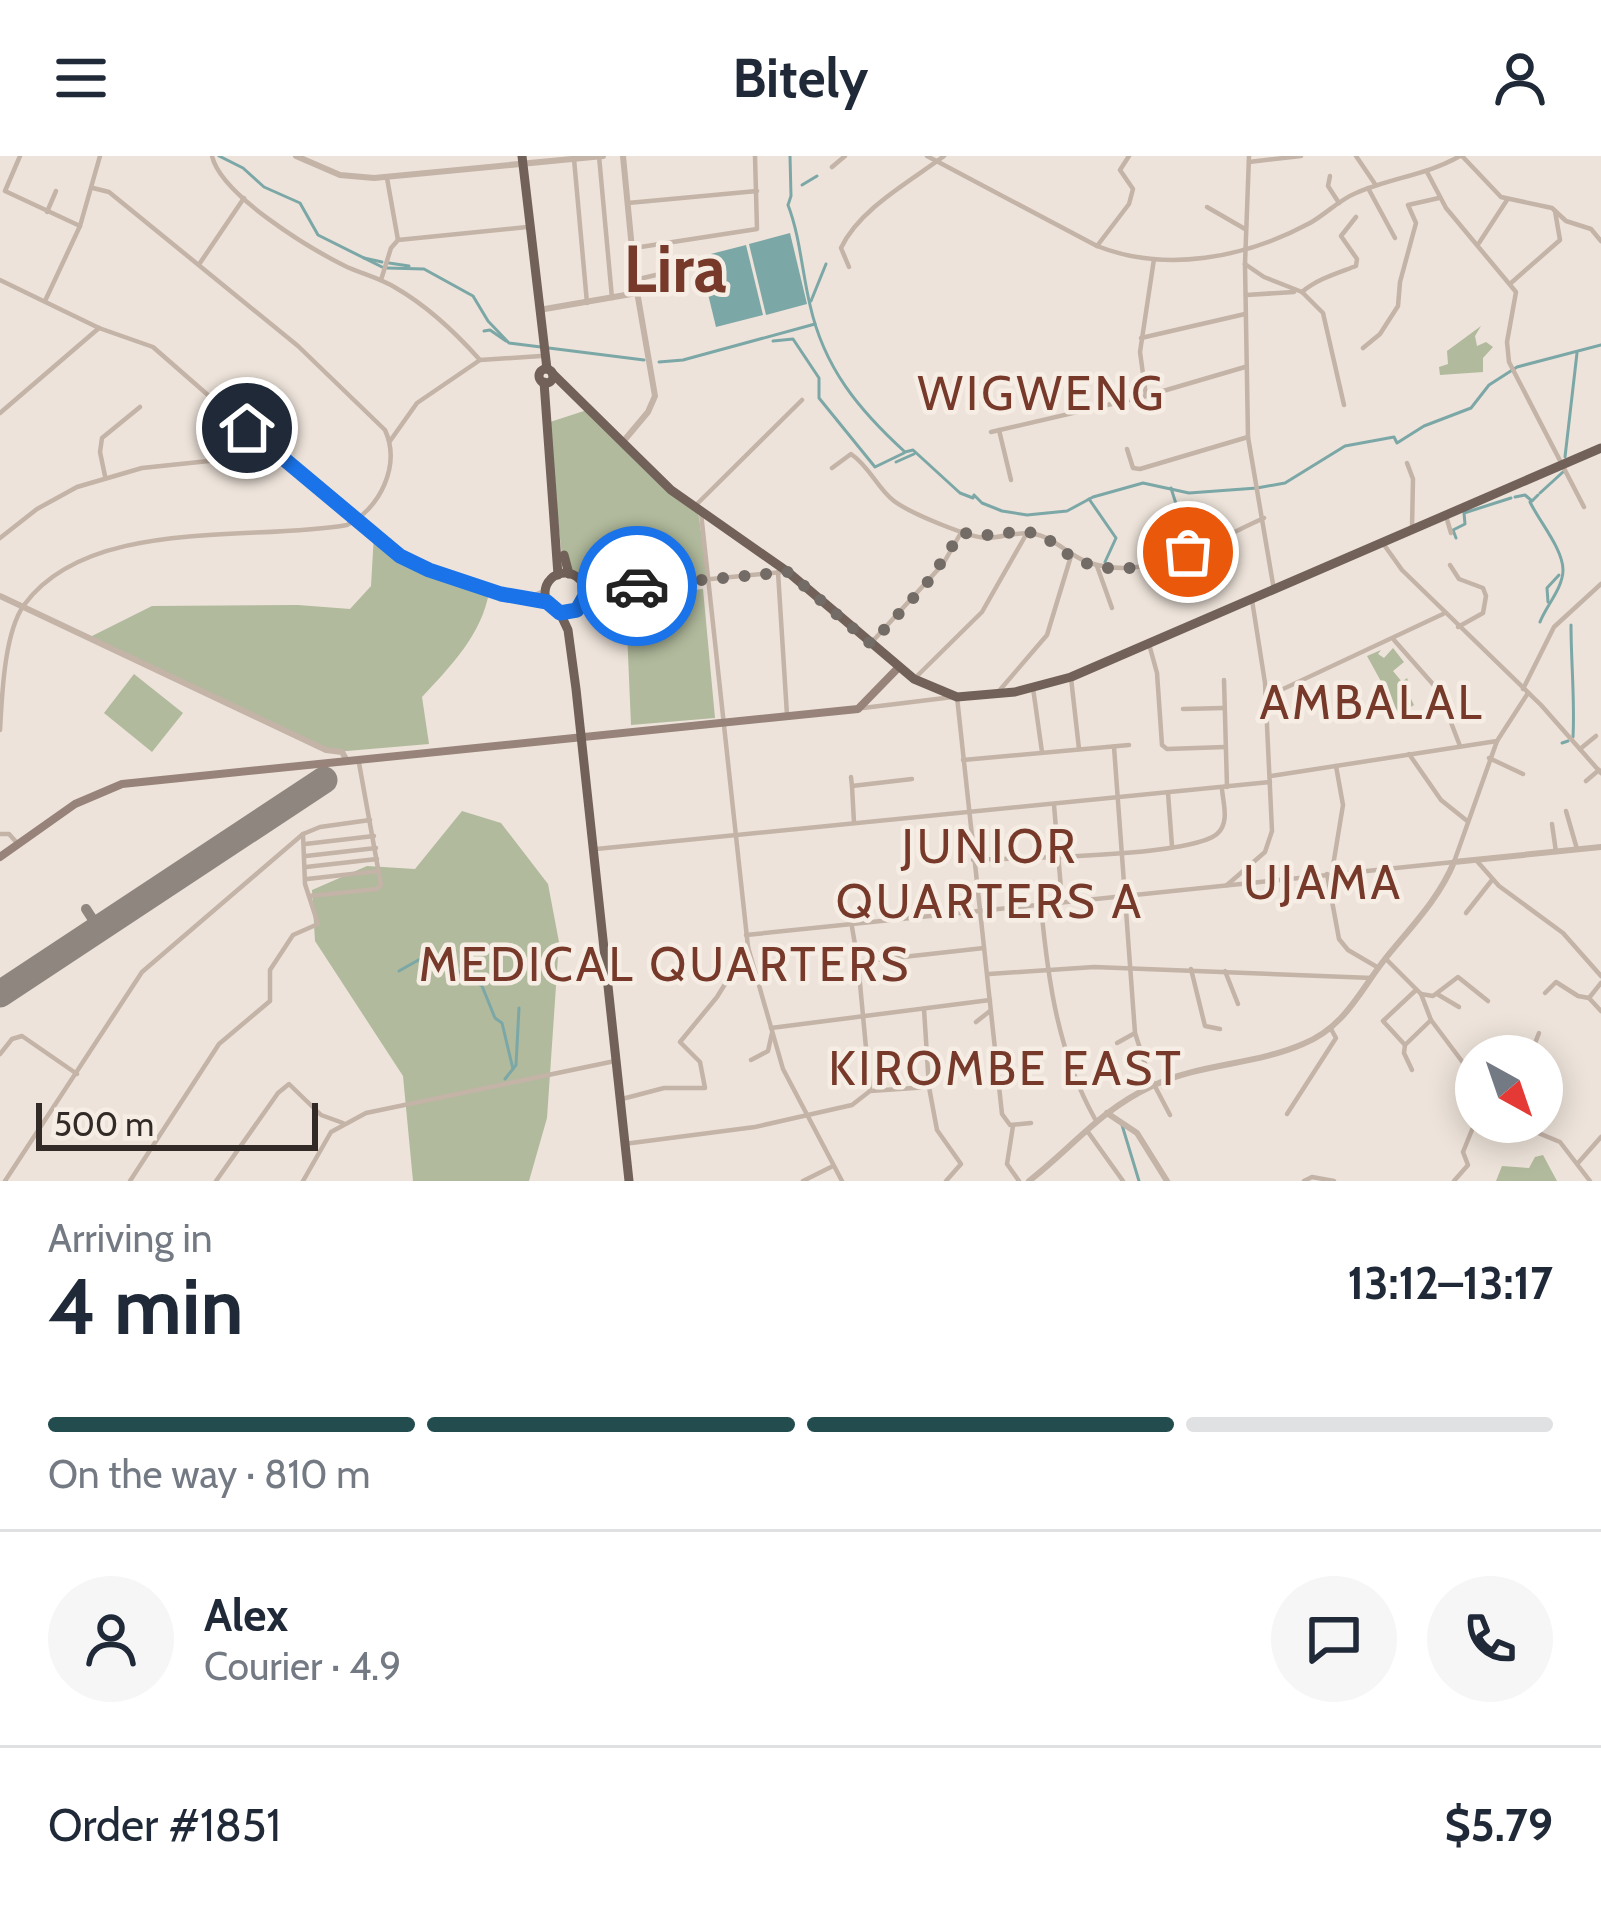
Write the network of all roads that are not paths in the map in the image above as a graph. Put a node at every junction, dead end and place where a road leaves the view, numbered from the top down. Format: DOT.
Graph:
graph roads {
  1 [pos="20,156"];
  2 [pos="100,156"];
  3 [pos="212,156"];
  4 [pos="296,156"];
  5 [pos="472,156"];
  6 [pos="497,156"];
  7 [pos="598,156"];
  8 [pos="622,156"];
  9 [pos="755,156"];
  10 [pos="845,156"];
  11 [pos="927,156"];
  12 [pos="944,156"];
  13 [pos="1129,156"];
  14 [pos="1301,156"];
  15 [pos="1356,156"];
  16 [pos="1461,156"];
  17 [pos="570,158"];
  18 [pos="547,159"];
  19 [pos="1253,159"];
  20 [pos="936,162"];
  21 [pos="523,164"];
  22 [pos="498,167"];
  23 [pos="832,167"];
  24 [pos="474,170"];
  25 [pos="1426,172"];
  26 [pos="97,176"];
  27 [pos="1330,176"];
  28 [pos="387,178"];
  29 [pos="1372,186"];
  30 [pos="93,188"];
  31 [pos="56,191"];
  32 [pos="757,191"];
  33 [pos="109,192"];
  34 [pos="1438,198"];
  35 [pos="244,199"];
  36 [pos="1507,200"];
  37 [pos="1340,202"];
  38 [pos="628,203"];
  39 [pos="1207,207"];
  40 [pos="1555,211"];
  41 [pos="46,212"];
  42 [pos="1356,217"];
  43 [pos="80,226"];
  44 [pos="527,227"];
  45 [pos="1245,229"];
  46 [pos="1395,238"];
  47 [pos="398,240"];
  48 [pos="1601,241"];
  49 [pos="1479,243"];
  50 [pos="1097,246"];
  51 [pos="632,248"];
  52 [pos="1245,251"];
  53 [pos="1154,259"];
  54 [pos="1245,264"];
  55 [pos="199,265"];
  56 [pos="849,267"];
  57 [pos="664,273"];
  58 [pos="0,280"];
  59 [pos="381,280"];
  60 [pos="635,280"];
  61 [pos="1510,283"];
  62 [pos="1300,292"];
  63 [pos="637,293"];
  64 [pos="1246,295"];
  65 [pos="612,298"];
  66 [pos="45,302"];
  67 [pos="587,303"];
  68 [pos="538,311"];
  69 [pos="1245,314"];
  70 [pos="99,328"];
  71 [pos="1142,338"];
  72 [pos="1363,348"];
  73 [pos="541,356"];
  74 [pos="480,360"];
  75 [pos="1245,367"];
  76 [pos="549,377"];
  77 [pos="1146,396"];
  78 [pos="802,400"];
  79 [pos="1344,405"];
  80 [pos="140,407"];
  81 [pos="0,413"];
  82 [pos="247,428"];
  83 [pos="999,430"];
  84 [pos="991,432"];
  85 [pos="1249,437"];
  86 [pos="390,441"];
  87 [pos="622,443"];
  88 [pos="1127,448"];
  89 [pos="1601,448"];
  90 [pos="1407,463"];
  91 [pos="1562,465"];
  92 [pos="832,468"];
  93 [pos="105,476"];
  94 [pos="1012,480"];
  95 [pos="1584,507"];
  96 [pos="697,510"];
  97 [pos="1445,515"];
  98 [pos="1264,518"];
  99 [pos="357,520"];
  100 [pos="1412,529"];
  101 [pos="962,532"];
  102 [pos="1450,532"];
  103 [pos="1027,533"];
  104 [pos="0,538"];
  105 [pos="1382,542"];
  106 [pos="1071,556"];
  107 [pos="1450,565"];
  108 [pos="1097,566"];
  109 [pos="783,572"];
  110 [pos="564,574"];
  111 [pos="709,580"];
  112 [pos="1601,584"];
  113 [pos="1274,590"];
  114 [pos="585,592"];
  115 [pos="0,596"];
  116 [pos="546,596"];
  117 [pos="1252,600"];
  118 [pos="22,607"];
  119 [pos="1112,608"];
  120 [pos="573,612"];
  121 [pos="560,613"];
  122 [pos="1443,614"];
  123 [pos="1458,627"];
  124 [pos="568,630"];
  125 [pos="1394,639"];
  126 [pos="871,644"];
  127 [pos="1149,644"];
  128 [pos="898,668"];
  129 [pos="1071,677"];
  130 [pos="914,679"];
  131 [pos="1224,680"];
  132 [pos="1033,688"];
  133 [pos="1525,691"];
  134 [pos="997,694"];
  135 [pos="956,697"];
  136 [pos="1266,697"];
  137 [pos="1223,708"];
  138 [pos="858,709"];
  139 [pos="1183,709"];
  140 [pos="787,715"];
  141 [pos="721,722"];
  142 [pos="0,730"];
  143 [pos="579,736"];
  144 [pos="1596,736"];
  145 [pos="1497,741"];
  146 [pos="1129,745"];
  147 [pos="1460,746"];
  148 [pos="1114,747"];
  149 [pos="1225,747"];
  150 [pos="1079,749"];
  151 [pos="1580,749"];
  152 [pos="1042,752"];
  153 [pos="1409,754"];
  154 [pos="358,758"];
  155 [pos="1489,758"];
  156 [pos="346,760"];
  157 [pos="963,760"];
  158 [pos="1336,766"];
  159 [pos="1599,768"];
  160 [pos="1523,774"];
  161 [pos="851,777"];
  162 [pos="912,779"];
  163 [pos="1271,779"];
  164 [pos="1586,781"];
  165 [pos="852,786"];
  166 [pos="1225,787"];
  167 [pos="1168,793"];
  168 [pos="1117,798"];
  169 [pos="1054,805"];
  170 [pos="1566,811"];
  171 [pos="967,813"];
  172 [pos="370,820"];
  173 [pos="1466,820"];
  174 [pos="854,823"];
  175 [pos="1552,824"];
  176 [pos="0,834"];
  177 [pos="303,834"];
  178 [pos="374,836"];
  179 [pos="735,836"];
  180 [pos="18,844"];
  181 [pos="305,844"];
  182 [pos="1172,846"];
  183 [pos="1601,847"];
  184 [pos="376,848"];
  185 [pos="1577,849"];
  186 [pos="591,850"];
  187 [pos="1122,851"];
  188 [pos="1556,852"];
  189 [pos="306,856"];
  190 [pos="1060,856"];
  191 [pos="0,857"];
  192 [pos="377,859"];
  193 [pos="973,860"];
  194 [pos="1476,860"];
  195 [pos="1454,862"];
  196 [pos="306,867"];
  197 [pos="379,871"];
  198 [pos="1329,874"];
  199 [pos="1238,875"];
  200 [pos="305,879"];
  201 [pos="1492,880"];
  202 [pos="1227,885"];
  203 [pos="1240,885"];
  204 [pos="308,896"];
  205 [pos="1126,896"];
  206 [pos="1061,902"];
  207 [pos="1041,904"];
  208 [pos="979,911"];
  209 [pos="1466,913"];
  210 [pos="852,926"];
  211 [pos="746,935"];
  212 [pos="748,947"];
  213 [pos="984,947"];
  214 [pos="1386,959"];
  215 [pos="858,962"];
  216 [pos="1378,968"];
  217 [pos="1047,969"];
  218 [pos="1134,969"];
  219 [pos="1191,969"];
  220 [pos="1225,971"];
  221 [pos="988,974"];
  222 [pos="1372,978"];
  223 [pos="1601,980"];
  224 [pos="1419,992"];
  225 [pos="1545,993"];
  226 [pos="1437,994"];
  227 [pos="1589,998"];
  228 [pos="990,1000"];
  229 [pos="1488,1001"];
  230 [pos="1238,1004"];
  231 [pos="1459,1007"];
  232 [pos="924,1009"];
  233 [pos="990,1011"];
  234 [pos="1601,1011"];
  235 [pos="865,1018"];
  236 [pos="1431,1020"];
  237 [pos="976,1022"];
  238 [pos="1220,1029"];
  239 [pos="1331,1029"];
  240 [pos="772,1030"];
  241 [pos="1136,1033"];
  242 [pos="1117,1043"];
  243 [pos="1405,1045"];
  244 [pos="1455,1052"];
  245 [pos="0,1054"];
  246 [pos="751,1060"];
  247 [pos="615,1061"];
  248 [pos="1412,1070"];
  249 [pos="76,1073"];
  250 [pos="1154,1085"];
  251 [pos="929,1087"];
  252 [pos="870,1091"];
  253 [pos="172,1098"];
  254 [pos="620,1100"];
  255 [pos="181,1105"];
  256 [pos="1106,1112"];
  257 [pos="1287,1114"];
  258 [pos="805,1115"];
  259 [pos="1170,1115"];
  260 [pos="1095,1119"];
  261 [pos="343,1123"];
  262 [pos="1031,1123"];
  263 [pos="1013,1126"];
  264 [pos="1087,1130"];
  265 [pos="1601,1137"];
  266 [pos="1467,1143"];
  267 [pos="1559,1143"];
  268 [pos="624,1144"];
  269 [pos="1578,1163"];
  270 [pos="833,1166"];
  271 [pos="4,1181"];
  272 [pos="130,1181"];
  273 [pos="216,1181"];
  274 [pos="303,1181"];
  275 [pos="628,1181"];
  276 [pos="803,1181"];
  277 [pos="842,1181"];
  278 [pos="946,1181"];
  279 [pos="1019,1181"];
  280 [pos="1029,1181"];
  281 [pos="1123,1181"];
  282 [pos="1166,1181"];
  283 [pos="1304,1181"];
  284 [pos="1334,1181"];
  285 [pos="1454,1181"];
  286 [pos="1590,1181"];
  1 -- 41 [label="street"];
  2 -- 26 [label="street"];
  3 -- 35 [label="street"];
  4 -- 28 [label="street"];
  5 -- 24 [label="street"];
  6 -- 22 [label="street"];
  7 -- 17 [label="street"];
  7 -- 65 [label="street"];
  8 -- 38 [label="street"];
  9 -- 32 [label="street"];
  10 -- 23 [label="street"];
  11 -- 20 [label="street"];
  12 -- 20 [label="street"];
  13 -- 50 [label="street"];
  14 -- 19 [label="street"];
  15 -- 29 [label="street"];
  16 -- 25 [label="street"];
  16 -- 36 [label="street"];
  17 -- 18 [label="street"];
  17 -- 67 [label="street"];
  18 -- 21 [label="street"];
  19 -- 45 [label="street"];
  20 -- 50 [label="street"];
  20 -- 56 [label="street"];
  21 -- 22 [label="street"];
  21 -- 44 [label="main road"];
  21 -- 68 [label="main road"];
  22 -- 24 [label="street"];
  24 -- 28 [label="street"];
  25 -- 29 [label="street"];
  25 -- 34 [label="street"];
  26 -- 30 [label="street"];
  26 -- 33 [label="street"];
  27 -- 37 [label="street"];
  28 -- 47 [label="street"];
  29 -- 37 [label="street"];
  29 -- 46 [label="street"];
  30 -- 33 [label="street"];
  30 -- 43 [label="street"];
  31 -- 41 [label="street"];
  32 -- 38 [label="street"];
  32 -- 51 [label="street"];
  33 -- 55 [label="street"];
  34 -- 49 [label="street"];
  34 -- 72 [label="street"];
  35 -- 55 [label="street"];
  35 -- 59 [label="street"];
  36 -- 40 [label="street"];
  36 -- 49 [label="street"];
  37 -- 52 [label="street"];
  38 -- 51 [label="street"];
  39 -- 45 [label="street"];
  40 -- 48 [label="street"];
  40 -- 61 [label="street"];
  41 -- 43 [label="street"];
  42 -- 62 [label="street"];
  43 -- 66 [label="street"];
  44 -- 47 [label="street"];
  44 -- 68 [label="main road"];
  45 -- 52 [label="street"];
  47 -- 59 [label="street"];
  49 -- 61 [label="street"];
  50 -- 53 [label="street"];
  51 -- 60 [label="street"];
  52 -- 53 [label="street"];
  52 -- 54 [label="street"];
  53 -- 71 [label="street"];
  54 -- 62 [label="street"];
  54 -- 64 [label="street"];
  55 -- 86 [label="street"];
  57 -- 60 [label="street"];
  58 -- 66 [label="street"];
  59 -- 74 [label="street"];
  60 -- 63 [label="street"];
  61 -- 91 [label="street"];
  62 -- 64 [label="street"];
  62 -- 79 [label="street"];
  63 -- 65 [label="street"];
  63 -- 87 [label="street"];
  64 -- 69 [label="street"];
  65 -- 67 [label="street"];
  66 -- 70 [label="street"];
  67 -- 68 [label="street"];
  68 -- 73 [label="main road"];
  68 -- 76 [label="main road"];
  69 -- 71 [label="street"];
  69 -- 75 [label="street"];
  70 -- 81 [label="street"];
  70 -- 82 [label="street"];
  71 -- 77 [label="street"];
  73 -- 74 [label="street"];
  73 -- 76 [label="main road"];
  74 -- 86 [label="street"];
  75 -- 77 [label="street"];
  75 -- 85 [label="street"];
  76 -- 87 [label="main road"];
  76 -- 110 [label="main road"];
  77 -- 83 [label="street"];
  78 -- 96 [label="street"];
  80 -- 93 [label="street"];
  82 -- 93 [label="street"];
  82 -- 99 [label="street"];
  83 -- 84 [label="street"];
  83 -- 94 [label="street"];
  85 -- 88 [label="street"];
  85 -- 98 [label="street"];
  86 -- 99 [label="street"];
  87 -- 96 [label="main road"];
  89 -- 91 [label="main road"];
  90 -- 100 [label="street"];
  91 -- 95 [label="street"];
  91 -- 97 [label="main road"];
  92 -- 101 [label="street"];
  93 -- 104 [label="street"];
  96 -- 109 [label="main road"];
  96 -- 111 [label="street"];
  97 -- 100 [label="main road"];
  97 -- 102 [label="street"];
  98 -- 108 [label="street"];
  98 -- 113 [label="street"];
  99 -- 116 [label="street"];
  99 -- 118 [label="street"];
  100 -- 105 [label="main road"];
  101 -- 103 [label="street"];
  101 -- 126 [label="street"];
  103 -- 106 [label="street"];
  103 -- 130 [label="street"];
  105 -- 113 [label="main road"];
  105 -- 122 [label="street"];
  106 -- 108 [label="street"];
  106 -- 134 [label="street"];
  107 -- 123 [label="street"];
  108 -- 119 [label="street"];
  109 -- 111 [label="street"];
  109 -- 126 [label="main road"];
  109 -- 140 [label="street"];
  110 -- 114 [label="main road"];
  110 -- 116 [label="main road"];
  111 -- 114 [label="street"];
  111 -- 141 [label="street"];
  112 -- 133 [label="street"];
  113 -- 117 [label="main road"];
  114 -- 120 [label="main road"];
  115 -- 118 [label="street"];
  116 -- 121 [label="main road"];
  117 -- 127 [label="main road"];
  117 -- 136 [label="street"];
  118 -- 142 [label="street"];
  118 -- 156 [label="street"];
  120 -- 121 [label="main road"];
  120 -- 124 [label="main road"];
  121 -- 124 [label="main road"];
  122 -- 123 [label="street"];
  122 -- 125 [label="street"];
  123 -- 133 [label="street"];
  124 -- 143 [label="main road"];
  125 -- 136 [label="street"];
  125 -- 147 [label="street"];
  126 -- 128 [label="main road"];
  127 -- 129 [label="main road"];
  127 -- 149 [label="street"];
  128 -- 130 [label="main road"];
  128 -- 138 [label="main road"];
  129 -- 132 [label="main road"];
  129 -- 150 [label="street"];
  130 -- 135 [label="main road"];
  131 -- 137 [label="street"];
  132 -- 134 [label="main road"];
  132 -- 152 [label="street"];
  133 -- 145 [label="street"];
  133 -- 151 [label="street"];
  134 -- 135 [label="main road"];
  135 -- 138 [label="street"];
  135 -- 157 [label="street"];
  136 -- 163 [label="street"];
  137 -- 139 [label="street"];
  137 -- 149 [label="street"];
  138 -- 140 [label="main road"];
  140 -- 141 [label="main road"];
  141 -- 143 [label="main road"];
  141 -- 179 [label="street"];
  143 -- 154 [label="main road"];
  143 -- 186 [label="main road"];
  144 -- 151 [label="street"];
  145 -- 147 [label="street"];
  145 -- 155 [label="street"];
  146 -- 148 [label="street"];
  147 -- 153 [label="street"];
  148 -- 150 [label="street"];
  148 -- 168 [label="street"];
  149 -- 166 [label="street"];
  150 -- 152 [label="street"];
  151 -- 159 [label="street"];
  152 -- 157 [label="street"];
  153 -- 158 [label="street"];
  153 -- 173 [label="street"];
  154 -- 156 [label="main road"];
  154 -- 172 [label="street"];
  155 -- 160 [label="street"];
  155 -- 173 [label="street"];
  156 -- 180 [label="main road"];
  157 -- 171 [label="street"];
  158 -- 163 [label="street"];
  158 -- 198 [label="street"];
  159 -- 164 [label="street"];
  161 -- 165 [label="street"];
  162 -- 165 [label="street"];
  163 -- 166 [label="street"];
  163 -- 199 [label="street"];
  165 -- 174 [label="street"];
  166 -- 167 [label="street"];
  166 -- 182 [label="street"];
  167 -- 168 [label="street"];
  167 -- 182 [label="street"];
  168 -- 169 [label="street"];
  168 -- 187 [label="street"];
  169 -- 171 [label="street"];
  169 -- 190 [label="street"];
  170 -- 185 [label="street"];
  171 -- 174 [label="street"];
  171 -- 193 [label="street"];
  172 -- 177 [label="street"];
  172 -- 178 [label="street"];
  173 -- 195 [label="street"];
  174 -- 179 [label="street"];
  175 -- 188 [label="street"];
  176 -- 180 [label="street"];
  177 -- 181 [label="street"];
  177 -- 249 [label="street"];
  178 -- 181 [label="street"];
  178 -- 184 [label="street"];
  179 -- 186 [label="street"];
  179 -- 211 [label="street"];
  180 -- 191 [label="main road"];
  181 -- 189 [label="street"];
  182 -- 187 [label="street"];
  183 -- 185 [label="street"];
  184 -- 189 [label="street"];
  184 -- 192 [label="street"];
  185 -- 188 [label="street"];
  186 -- 247 [label="main road"];
  187 -- 190 [label="street"];
  187 -- 205 [label="street"];
  188 -- 194 [label="street"];
  189 -- 196 [label="street"];
  190 -- 193 [label="street"];
  190 -- 206 [label="street"];
  192 -- 196 [label="street"];
  192 -- 197 [label="street"];
  193 -- 208 [label="street"];
  194 -- 195 [label="street"];
  194 -- 201 [label="street"];
  195 -- 198 [label="street"];
  195 -- 214 [label="street"];
  196 -- 200 [label="street"];
  197 -- 200 [label="street"];
  197 -- 204 [label="street"];
  198 -- 203 [label="street"];
  198 -- 216 [label="street"];
  199 -- 202 [label="street"];
  199 -- 203 [label="street"];
  200 -- 204 [label="street"];
  201 -- 209 [label="street"];
  201 -- 223 [label="street"];
  202 -- 203 [label="street"];
  202 -- 205 [label="street"];
  204 -- 255 [label="street"];
  205 -- 206 [label="street"];
  205 -- 218 [label="street"];
  206 -- 207 [label="street"];
  207 -- 208 [label="street"];
  207 -- 217 [label="street"];
  208 -- 210 [label="street"];
  208 -- 213 [label="street"];
  210 -- 211 [label="street"];
  210 -- 215 [label="street"];
  211 -- 212 [label="street"];
  212 -- 240 [label="street"];
  212 -- 254 [label="street"];
  213 -- 215 [label="street"];
  213 -- 221 [label="street"];
  214 -- 216 [label="street"];
  214 -- 224 [label="street"];
  215 -- 235 [label="street"];
  216 -- 222 [label="street"];
  217 -- 218 [label="street"];
  217 -- 221 [label="street"];
  217 -- 260 [label="street"];
  218 -- 219 [label="street"];
  218 -- 241 [label="street"];
  219 -- 220 [label="street"];
  219 -- 238 [label="street"];
  220 -- 222 [label="street"];
  220 -- 230 [label="street"];
  221 -- 228 [label="street"];
  222 -- 239 [label="street"];
  223 -- 227 [label="street"];
  224 -- 226 [label="street"];
  224 -- 236 [label="street"];
  224 -- 243 [label="street"];
  225 -- 227 [label="street"];
  226 -- 229 [label="street"];
  226 -- 231 [label="street"];
  227 -- 234 [label="street"];
  228 -- 232 [label="street"];
  228 -- 233 [label="street"];
  232 -- 235 [label="street"];
  232 -- 251 [label="street"];
  233 -- 237 [label="street"];
  233 -- 263 [label="street"];
  235 -- 240 [label="street"];
  235 -- 252 [label="street"];
  236 -- 243 [label="street"];
  236 -- 244 [label="street"];
  239 -- 250 [label="street"];
  239 -- 257 [label="street"];
  240 -- 246 [label="street"];
  240 -- 258 [label="street"];
  241 -- 242 [label="street"];
  241 -- 250 [label="street"];
  243 -- 248 [label="street"];
  245 -- 249 [label="street"];
  247 -- 254 [label="main road"];
  247 -- 261 [label="street"];
  249 -- 271 [label="street"];
  250 -- 256 [label="street"];
  250 -- 259 [label="street"];
  251 -- 252 [label="street"];
  251 -- 278 [label="street"];
  252 -- 258 [label="street"];
  253 -- 255 [label="street"];
  254 -- 268 [label="main road"];
  255 -- 272 [label="street"];
  256 -- 260 [label="street"];
  256 -- 282 [label="street"];
  258 -- 268 [label="street"];
  258 -- 270 [label="street"];
  260 -- 264 [label="street"];
  261 -- 273 [label="street"];
  261 -- 274 [label="street"];
  262 -- 263 [label="street"];
  263 -- 279 [label="street"];
  264 -- 280 [label="street"];
  264 -- 281 [label="street"];
  265 -- 269 [label="street"];
  266 -- 285 [label="street"];
  267 -- 269 [label="street"];
  268 -- 275 [label="main road"];
  269 -- 286 [label="street"];
  270 -- 276 [label="street"];
  270 -- 277 [label="street"];
  283 -- 284 [label="street"];
}
